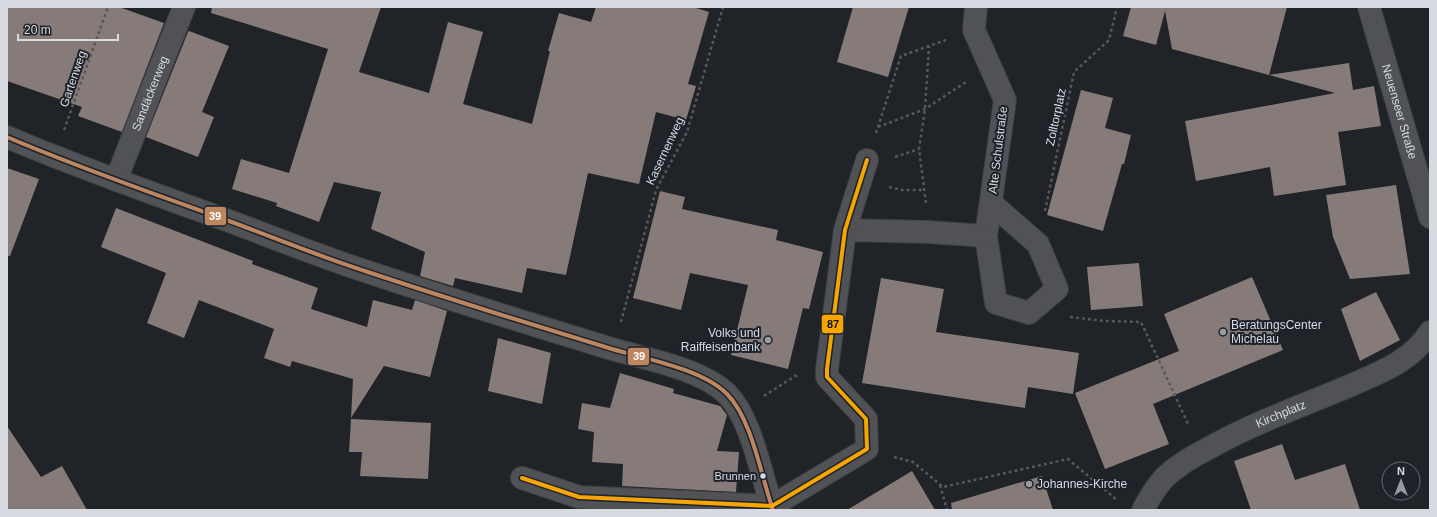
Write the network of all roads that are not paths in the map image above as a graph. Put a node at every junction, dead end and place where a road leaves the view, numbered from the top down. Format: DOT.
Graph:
graph roads {
  1 [pos="184,7"];
  2 [pos="976,7"];
  3 [pos="1369,7"];
  4 [pos="7,137"];
  5 [pos="867,160"];
  6 [pos="116,180"];
  7 [pos="991,203"];
  8 [pos="1430,217"];
  9 [pos="844,230"];
  10 [pos="986,236"];
  11 [pos="1430,332"];
  12 [pos="522,478"];
  13 [pos="772,508"];
  14 [pos="1143,510"];
  1 -- 6 [label="street, Sandäckerweg"];
  2 -- 7 [label="street, Alte Schulstraße"];
  3 -- 8 [label="street, Neuenseer Straße"];
  4 -- 6 [label="street"];
  5 -- 9 [label="street"];
  6 -- 13 [label="street"];
  7 -- 10 [label="street, Alte Schulstraße"];
  7 -- 10 [label="street, Alte Schulstraße"];
  9 -- 10 [label="street"];
  9 -- 13 [label="street"];
  11 -- 14 [label="street, Kirchplatz"];
  12 -- 13 [label="street"];
}
